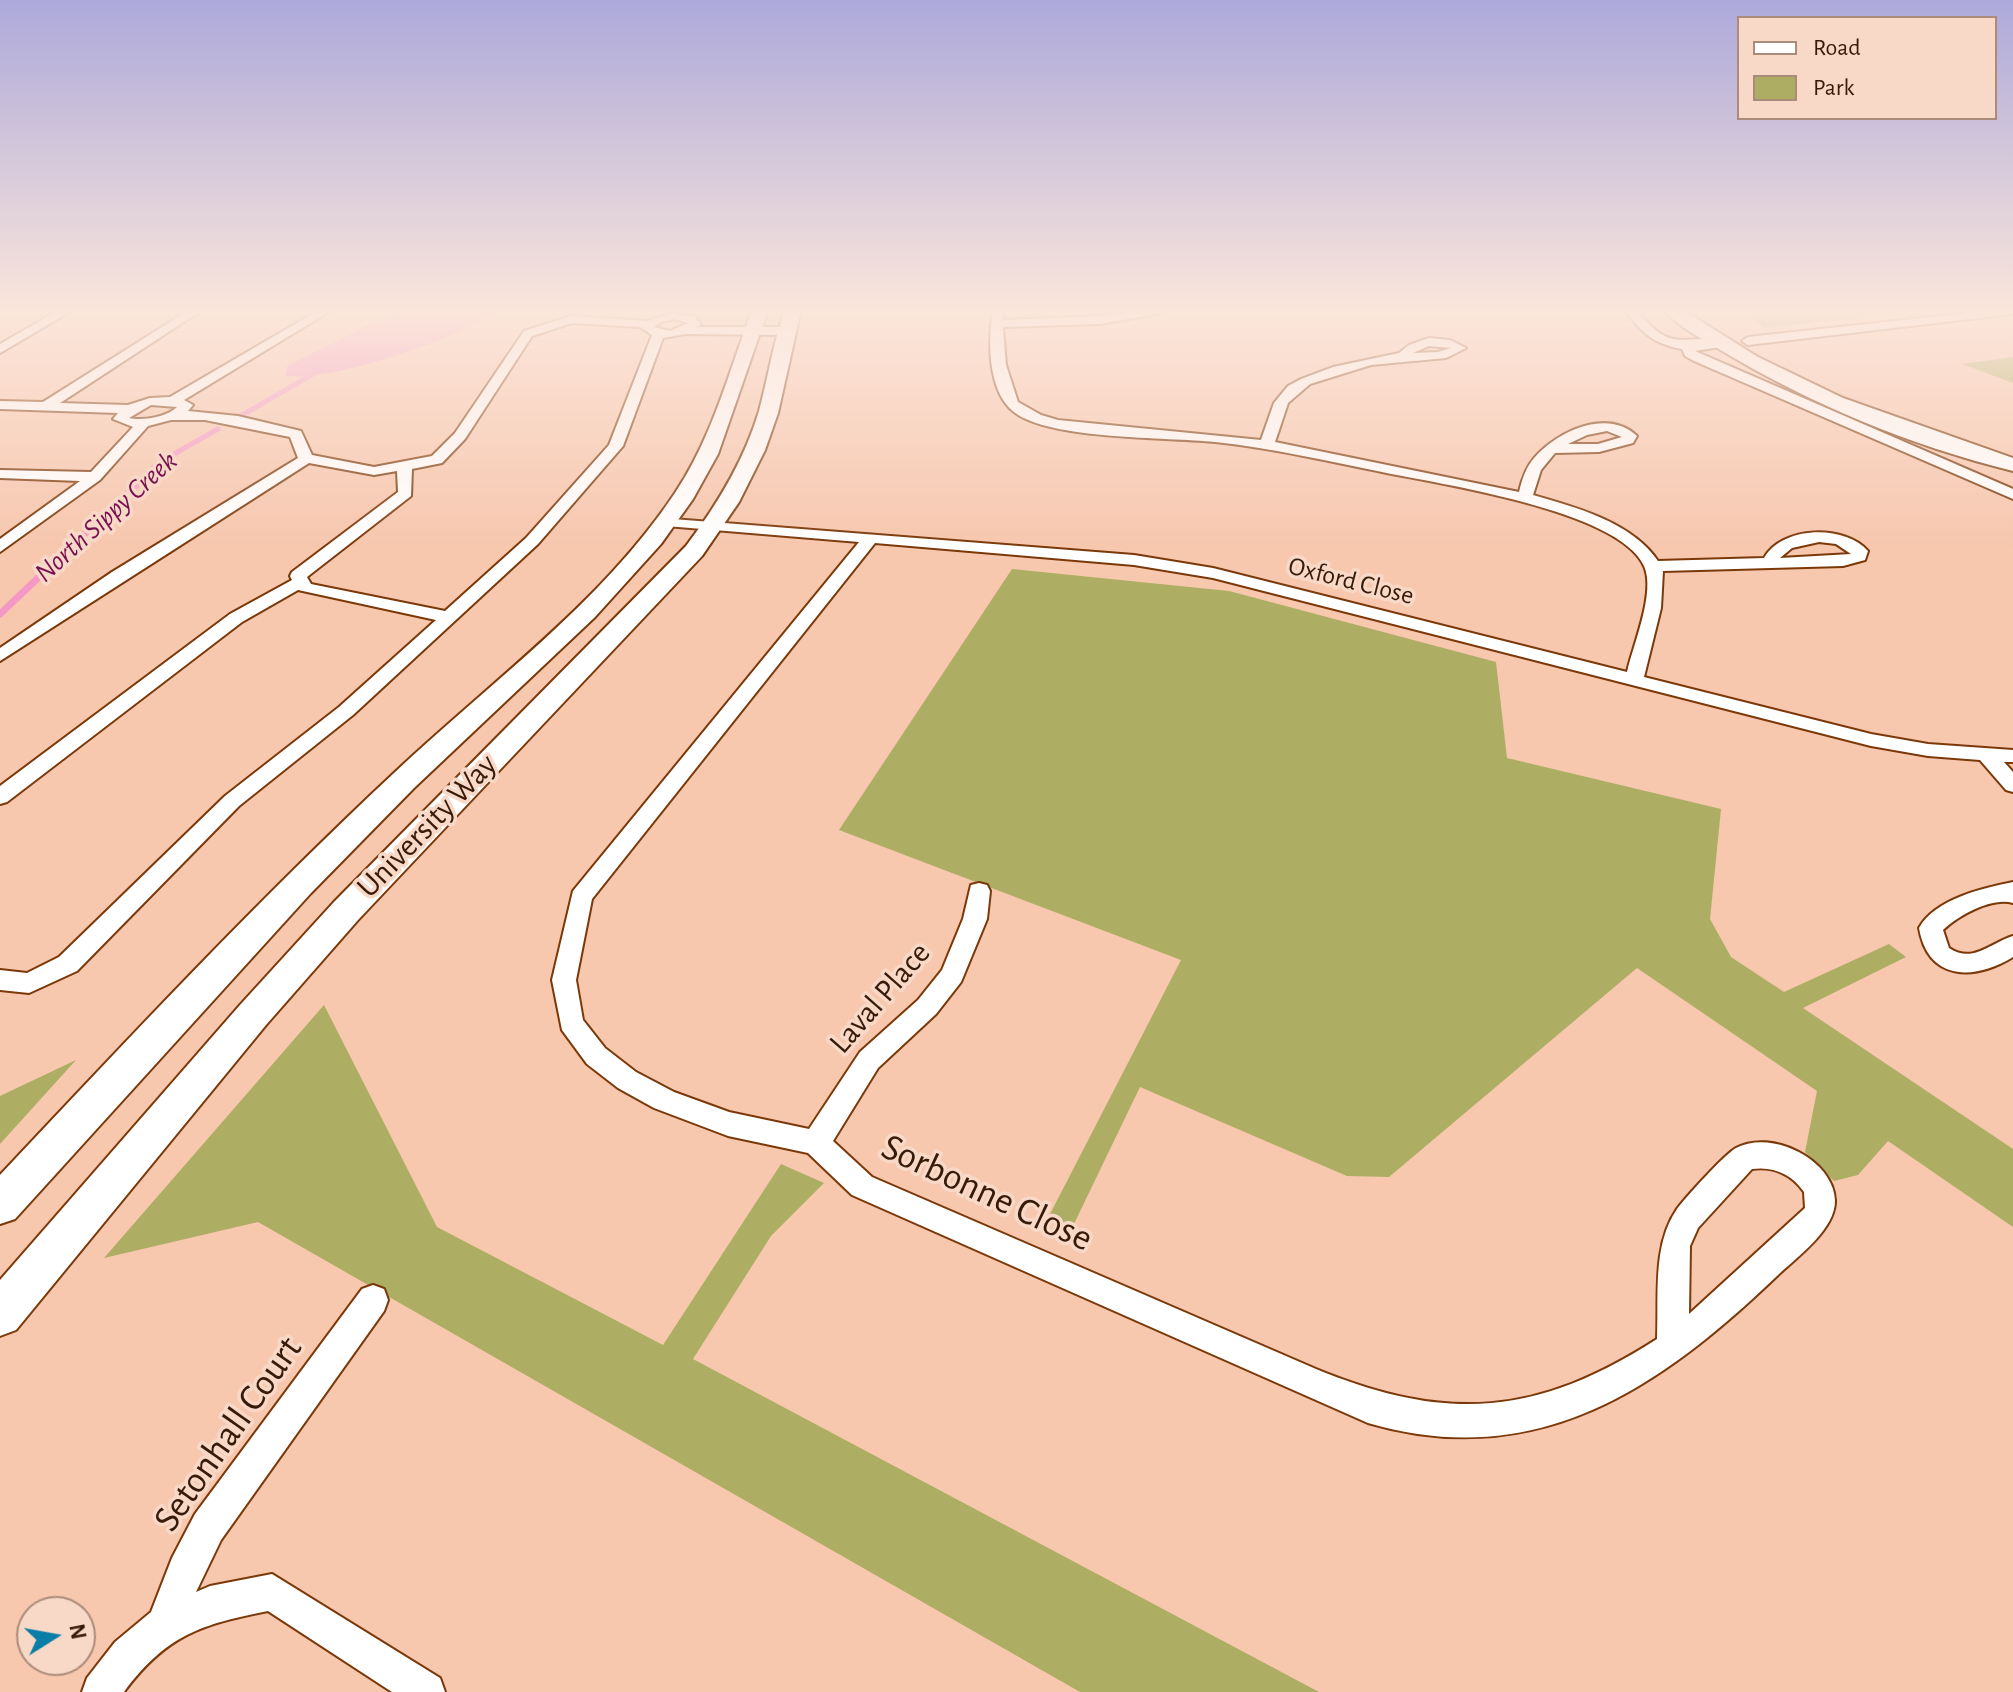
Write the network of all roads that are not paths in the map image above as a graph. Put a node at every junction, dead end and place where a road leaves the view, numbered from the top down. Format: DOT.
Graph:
graph roads {
  1 [pos="73,389"];
  2 [pos="193,389"];
  3 [pos="491,389"];
  4 [pos="634,389"];
  5 [pos="731,389"];
  6 [pos="772,389"];
  7 [pos="1004,389"];
  8 [pos="1291,389"];
  9 [pos="1770,389"];
  10 [pos="1811,389"];
  11 [pos="1845,389"];
  12 [pos="174,400"];
  13 [pos="0,405"];
  14 [pos="46,406"];
  15 [pos="127,409"];
  16 [pos="178,414"];
  17 [pos="144,423"];
  18 [pos="1267,445"];
  19 [pos="1553,449"];
  20 [pos="2013,451"];
  21 [pos="307,458"];
  22 [pos="2013,465"];
  23 [pos="404,466"];
  24 [pos="0,474"];
  25 [pos="95,477"];
  26 [pos="2013,494"];
  27 [pos="1525,497"];
  28 [pos="666,521"];
  29 [pos="713,526"];
  30 [pos="871,538"];
  31 [pos="0,547"];
  32 [pos="1771,560"];
  33 [pos="1653,566"];
  34 [pos="301,582"];
  35 [pos="449,617"];
  36 [pos="0,656"];
  37 [pos="1634,681"];
  38 [pos="1987,755"];
  39 [pos="2013,756"];
  40 [pos="2013,785"];
  41 [pos="0,797"];
  42 [pos="979,891"];
  43 [pos="2013,892"];
  44 [pos="2013,945"];
  45 [pos="0,980"];
  46 [pos="816,1143"];
  47 [pos="0,1205"];
  48 [pos="373,1300"];
  49 [pos="0,1314"];
  50 [pos="1673,1346"];
  51 [pos="165,1625"];
  52 [pos="101,1692"];
  53 [pos="426,1692"];
  1 -- 14 [label="street"];
  2 -- 12 [label="street"];
  3 -- 23 [label="street"];
  4 -- 35 [label="street"];
  5 -- 28 [label="main road, University Way"];
  6 -- 29 [label="main road, University Way"];
  7 -- 18 [label="street"];
  8 -- 18 [label="street"];
  9 -- 26 [label="street"];
  10 -- 22 [label="main road"];
  11 -- 20 [label="main road"];
  12 -- 15 [label="street"];
  12 -- 16 [label="street"];
  13 -- 14 [label="street"];
  14 -- 15 [label="street"];
  15 -- 17 [label="street"];
  16 -- 17 [label="street"];
  16 -- 21 [label="street"];
  17 -- 25 [label="street"];
  18 -- 27 [label="street"];
  19 -- 27 [label="street"];
  21 -- 23 [label="street"];
  21 -- 36 [label="street"];
  23 -- 34 [label="street"];
  24 -- 25 [label="street"];
  25 -- 31 [label="street"];
  27 -- 33 [label="street"];
  28 -- 29 [label="street, Oxford Close"];
  28 -- 47 [label="main road, University Way"];
  29 -- 30 [label="street, Oxford Close"];
  29 -- 49 [label="main road, University Way"];
  30 -- 37 [label="street, Oxford Close"];
  30 -- 46 [label="street"];
  32 -- 33 [label="street"];
  33 -- 37 [label="street"];
  34 -- 35 [label="street"];
  34 -- 41 [label="street"];
  35 -- 45 [label="street"];
  37 -- 38 [label="street, Oxford Close"];
  38 -- 39 [label="street, Oxford Close"];
  38 -- 40 [label="street"];
  42 -- 46 [label="street, Laval Place"];
  43 -- 44 [label="street"];
  46 -- 50 [label="street, Sorbonne Close"];
  48 -- 51 [label="street, Setonhall Court"];
  50 -- 50 [label="street, Sorbonne Close"];
  51 -- 52 [label="street"];
  51 -- 53 [label="street"];
}
